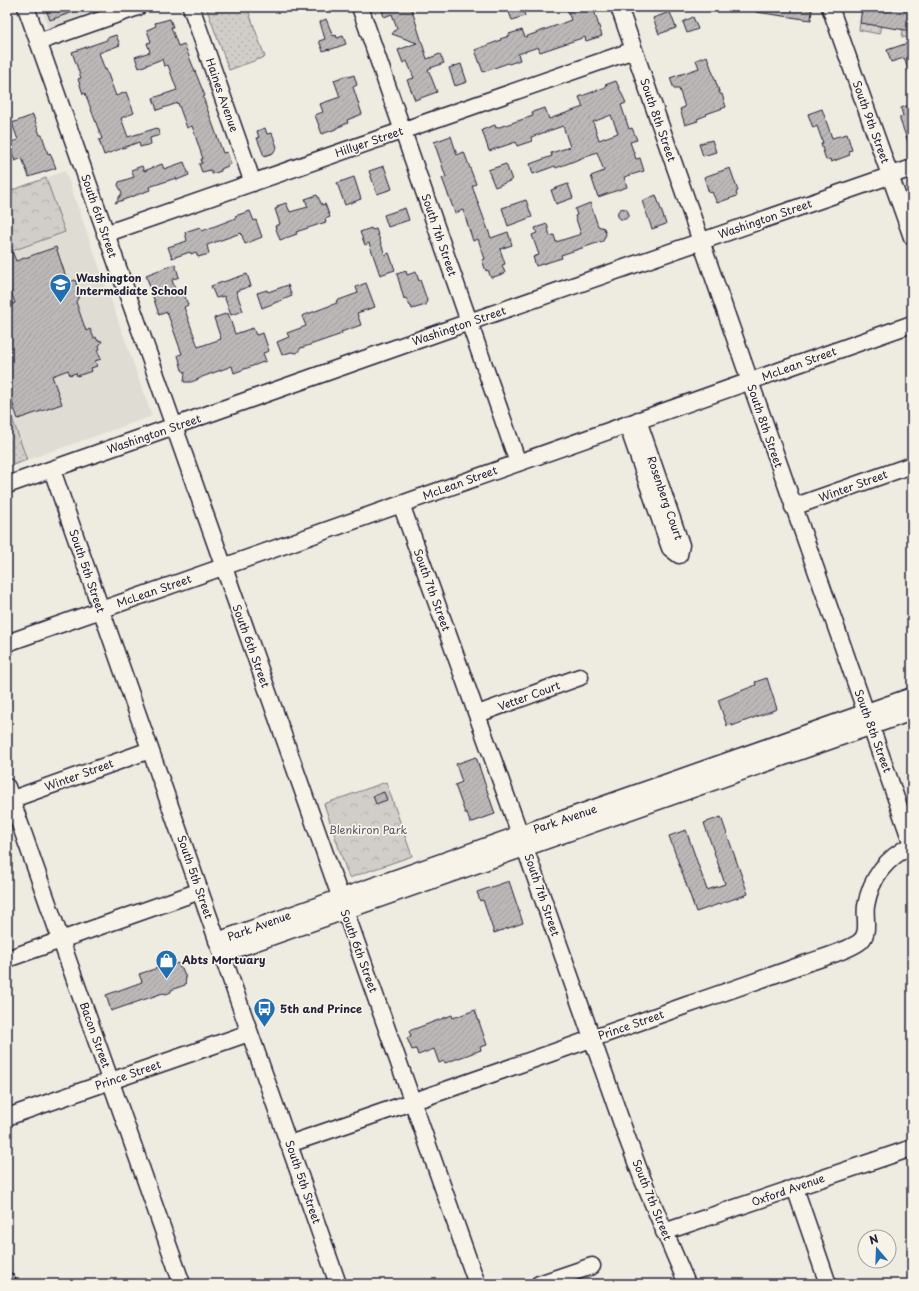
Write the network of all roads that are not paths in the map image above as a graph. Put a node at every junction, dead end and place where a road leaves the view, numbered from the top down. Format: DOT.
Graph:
graph roads {
  1 [pos="26,7"];
  2 [pos="138,7"];
  3 [pos="191,7"];
  4 [pos="360,7"];
  5 [pos="618,7"];
  6 [pos="830,7"];
  7 [pos="38,42"];
  8 [pos="634,50"];
  9 [pos="402,130"];
  10 [pos="912,168"];
  11 [pos="891,175"];
  12 [pos="253,183"];
  13 [pos="105,234"];
  14 [pos="912,237"];
  15 [pos="701,241"];
  16 [pos="469,322"];
  17 [pos="912,324"];
  18 [pos="750,382"];
  19 [pos="632,422"];
  20 [pos="174,427"];
  21 [pos="518,463"];
  22 [pos="912,465"];
  23 [pos="52,470"];
  24 [pos="7,485"];
  25 [pos="401,504"];
  26 [pos="793,507"];
  27 [pos="223,567"];
  28 [pos="101,610"];
  29 [pos="7,643"];
  30 [pos="580,677"];
  31 [pos="912,696"];
  32 [pos="912,712"];
  33 [pos="478,714"];
  34 [pos="869,720"];
  35 [pos="150,750"];
  36 [pos="8,795"];
  37 [pos="523,841"];
  38 [pos="912,845"];
  39 [pos="200,891"];
  40 [pos="342,904"];
  41 [pos="61,940"];
  42 [pos="219,948"];
  43 [pos="7,959"];
  44 [pos="249,1032"];
  45 [pos="592,1039"];
  46 [pos="112,1081"];
  47 [pos="412,1102"];
  48 [pos="7,1117"];
  49 [pos="290,1144"];
  50 [pos="912,1148"];
  51 [pos="795,1188"];
  52 [pos="664,1232"];
  53 [pos="592,1266"];
  54 [pos="7,1281"];
  55 [pos="8,1284"];
  56 [pos="182,1284"];
  57 [pos="338,1284"];
  58 [pos="477,1284"];
  59 [pos="539,1284"];
  60 [pos="688,1284"];
  61 [pos="828,1284"];
  1 -- 7 [label="street, South 6th Street"];
  2 -- 7 [label="street"];
  3 -- 12 [label="street, Haines Avenue"];
  4 -- 9 [label="street, South 7th Street"];
  5 -- 8 [label="street, South 8th Street"];
  6 -- 11 [label="street, South 9th Street"];
  7 -- 13 [label="street, South 6th Street"];
  8 -- 9 [label="street, Hillyer Street"];
  8 -- 15 [label="street, South 8th Street"];
  9 -- 12 [label="street, Hillyer Street"];
  9 -- 16 [label="street, South 7th Street"];
  10 -- 11 [label="street, Washington Street"];
  11 -- 14 [label="street, South 9th Street"];
  11 -- 15 [label="street, Washington Street"];
  12 -- 13 [label="street, Hillyer Street"];
  13 -- 20 [label="street, South 6th Street"];
  15 -- 16 [label="street, Washington Street"];
  15 -- 18 [label="street, South 8th Street"];
  16 -- 20 [label="street, Washington Street"];
  16 -- 21 [label="street, South 7th Street"];
  17 -- 18 [label="street, McLean Street"];
  18 -- 19 [label="street, McLean Street"];
  18 -- 26 [label="street, South 8th Street"];
  19 -- 19 [label="street, Rosenberg Court"];
  19 -- 21 [label="street, McLean Street"];
  20 -- 23 [label="street, Washington Street"];
  20 -- 27 [label="street, South 6th Street"];
  21 -- 25 [label="street, McLean Street"];
  22 -- 26 [label="street, Winter Street"];
  23 -- 24 [label="street, Washington Street"];
  23 -- 28 [label="street, South 5th Street"];
  25 -- 27 [label="street, McLean Street"];
  25 -- 33 [label="street, South 7th Street"];
  26 -- 34 [label="street, South 8th Street"];
  27 -- 28 [label="street, McLean Street"];
  27 -- 40 [label="street, South 6th Street"];
  28 -- 29 [label="street, McLean Street"];
  28 -- 35 [label="street, South 5th Street"];
  30 -- 33 [label="street, Vetter Court"];
  31 -- 34 [label="street, Park Avenue"];
  32 -- 34 [label="street, Park Avenue"];
  33 -- 37 [label="street, South 7th Street"];
  34 -- 37 [label="street, Park Avenue"];
  34 -- 38 [label="street, South 8th Street"];
  35 -- 36 [label="street, Winter Street"];
  35 -- 39 [label="street, South 5th Street"];
  36 -- 41 [label="street, Bacon Street"];
  37 -- 40 [label="street, Park Avenue"];
  37 -- 45 [label="street, South 7th Street"];
  38 -- 45 [label="street, Prince Street"];
  39 -- 41 [label="street"];
  39 -- 42 [label="street, South 5th Street"];
  40 -- 42 [label="street, Park Avenue"];
  40 -- 47 [label="street, South 6th Street"];
  41 -- 43 [label="street"];
  41 -- 46 [label="street, Bacon Street"];
  42 -- 44 [label="street, South 5th Street"];
  44 -- 46 [label="street, Prince Street"];
  44 -- 49 [label="street, South 5th Street"];
  45 -- 47 [label="street, Prince Street"];
  45 -- 52 [label="street, South 7th Street"];
  46 -- 48 [label="street, Prince Street"];
  46 -- 56 [label="street, Bacon Street"];
  47 -- 49 [label="street, Prince Street"];
  47 -- 58 [label="street, South 6th Street"];
  49 -- 57 [label="street, South 5th Street"];
  50 -- 51 [label="street, Oxford Avenue"];
  51 -- 52 [label="street, Oxford Avenue"];
  51 -- 61 [label="street"];
  52 -- 60 [label="street, South 7th Street"];
  53 -- 59 [label="street"];
  54 -- 55 [label="street"];
}
